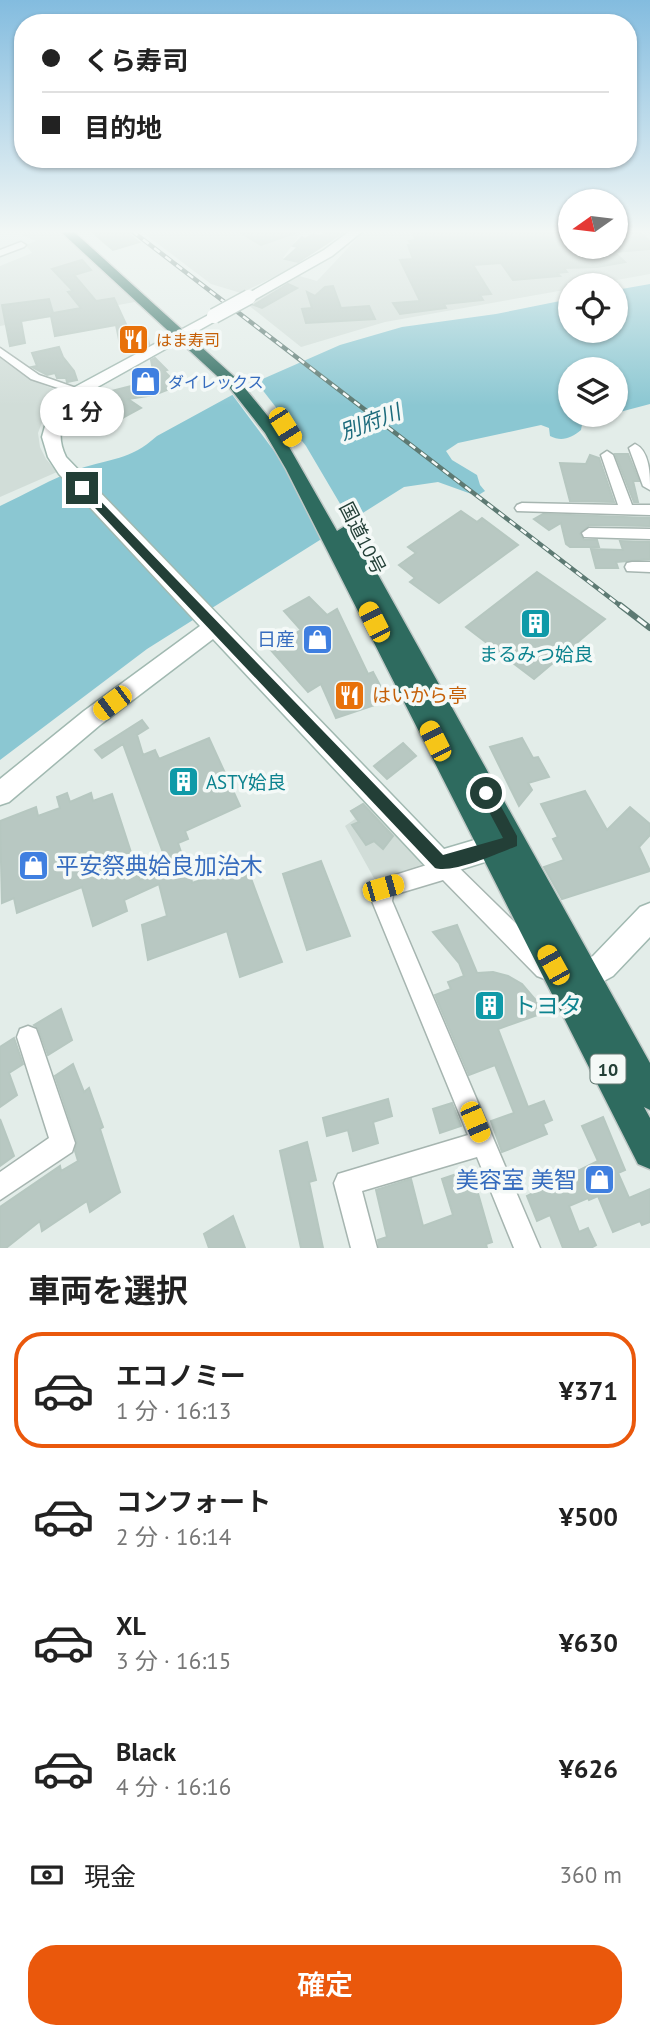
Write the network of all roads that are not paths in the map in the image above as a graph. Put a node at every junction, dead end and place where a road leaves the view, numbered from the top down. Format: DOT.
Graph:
graph roads {
  1 [pos="135,289"];
  2 [pos="140,289"];
  3 [pos="263,289"];
  4 [pos="186,332"];
  5 [pos="0,352"];
  6 [pos="79,391"];
  7 [pos="635,448"];
  8 [pos="607,454"];
  9 [pos="649,479"];
  10 [pos="522,508"];
  11 [pos="627,510"];
  12 [pos="650,510"];
  13 [pos="589,533"];
  14 [pos="650,534"];
  15 [pos="632,567"];
  16 [pos="650,567"];
  17 [pos="210,622"];
  18 [pos="0,794"];
  19 [pos="502,845"];
  20 [pos="443,866"];
  21 [pos="650,917"];
  22 [pos="575,981"];
  23 [pos="28,1037"];
  24 [pos="650,1094"];
  25 [pos="484,1143"];
  26 [pos="650,1152"];
  27 [pos="0,1186"];
  28 [pos="364,1248"];
  29 [pos="527,1248"];
  1 -- 4 [label="highway, 国道10号 / 10"];
  2 -- 4 [label="highway, 国道10号 / 10"];
  3 -- 4 [label="street, bridge"];
  4 -- 6 [label="street"];
  4 -- 19 [label="highway, 国道10号 / 10"];
  5 -- 6 [label="street"];
  6 -- 17 [label="street"];
  7 -- 9 [label="street"];
  8 -- 11 [label="street"];
  10 -- 11 [label="street"];
  11 -- 12 [label="street"];
  13 -- 14 [label="street"];
  15 -- 16 [label="street"];
  17 -- 18 [label="street"];
  17 -- 20 [label="street"];
  19 -- 20 [label="street"];
  19 -- 22 [label="highway, 国道10号 / 10"];
  20 -- 22 [label="street"];
  20 -- 25 [label="street"];
  21 -- 22 [label="street"];
  22 -- 24 [label="highway, 国道10号 / 10"];
  22 -- 26 [label="highway, 国道10号 / 10"];
  23 -- 27 [label="street"];
  25 -- 28 [label="street"];
  25 -- 29 [label="street"];
}
